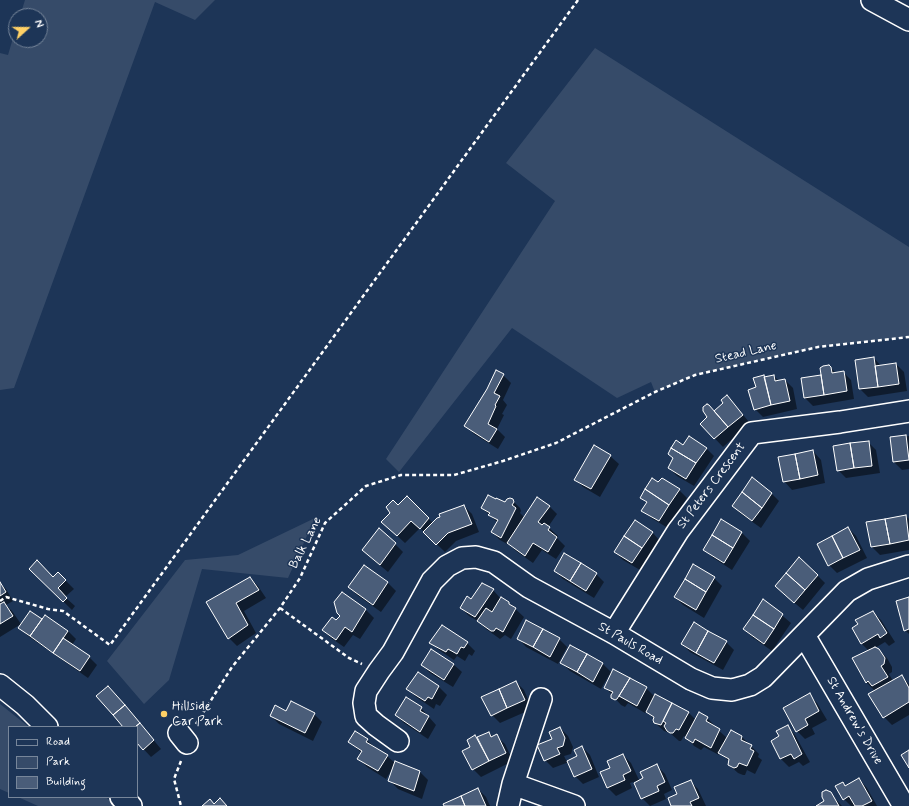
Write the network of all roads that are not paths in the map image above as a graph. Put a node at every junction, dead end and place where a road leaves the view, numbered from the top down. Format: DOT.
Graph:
graph roads {
  1 [pos="872,0"];
  2 [pos="909,20"];
  3 [pos="909,411"];
  4 [pos="909,566"];
  5 [pos="614,633"];
  6 [pos="804,636"];
  7 [pos="0,685"];
  8 [pos="540,698"];
  9 [pos="46,726"];
  10 [pos="398,741"];
  11 [pos="513,784"];
  12 [pos="122,798"];
  13 [pos="131,806"];
  14 [pos="508,806"];
  15 [pos="574,806"];
  16 [pos="904,806"];
  1 -- 2 [label="street"];
  3 -- 5 [label="street, St Peters Crescent"];
  4 -- 6 [label="street, St Pauls Road"];
  5 -- 6 [label="street, St Pauls Road"];
  5 -- 10 [label="street, St Pauls Road"];
  6 -- 16 [label="street, St Andrew's Drive"];
  7 -- 9 [label="street"];
  8 -- 11 [label="street"];
  11 -- 14 [label="street"];
  11 -- 15 [label="street"];
  12 -- 13 [label="street"];
}
